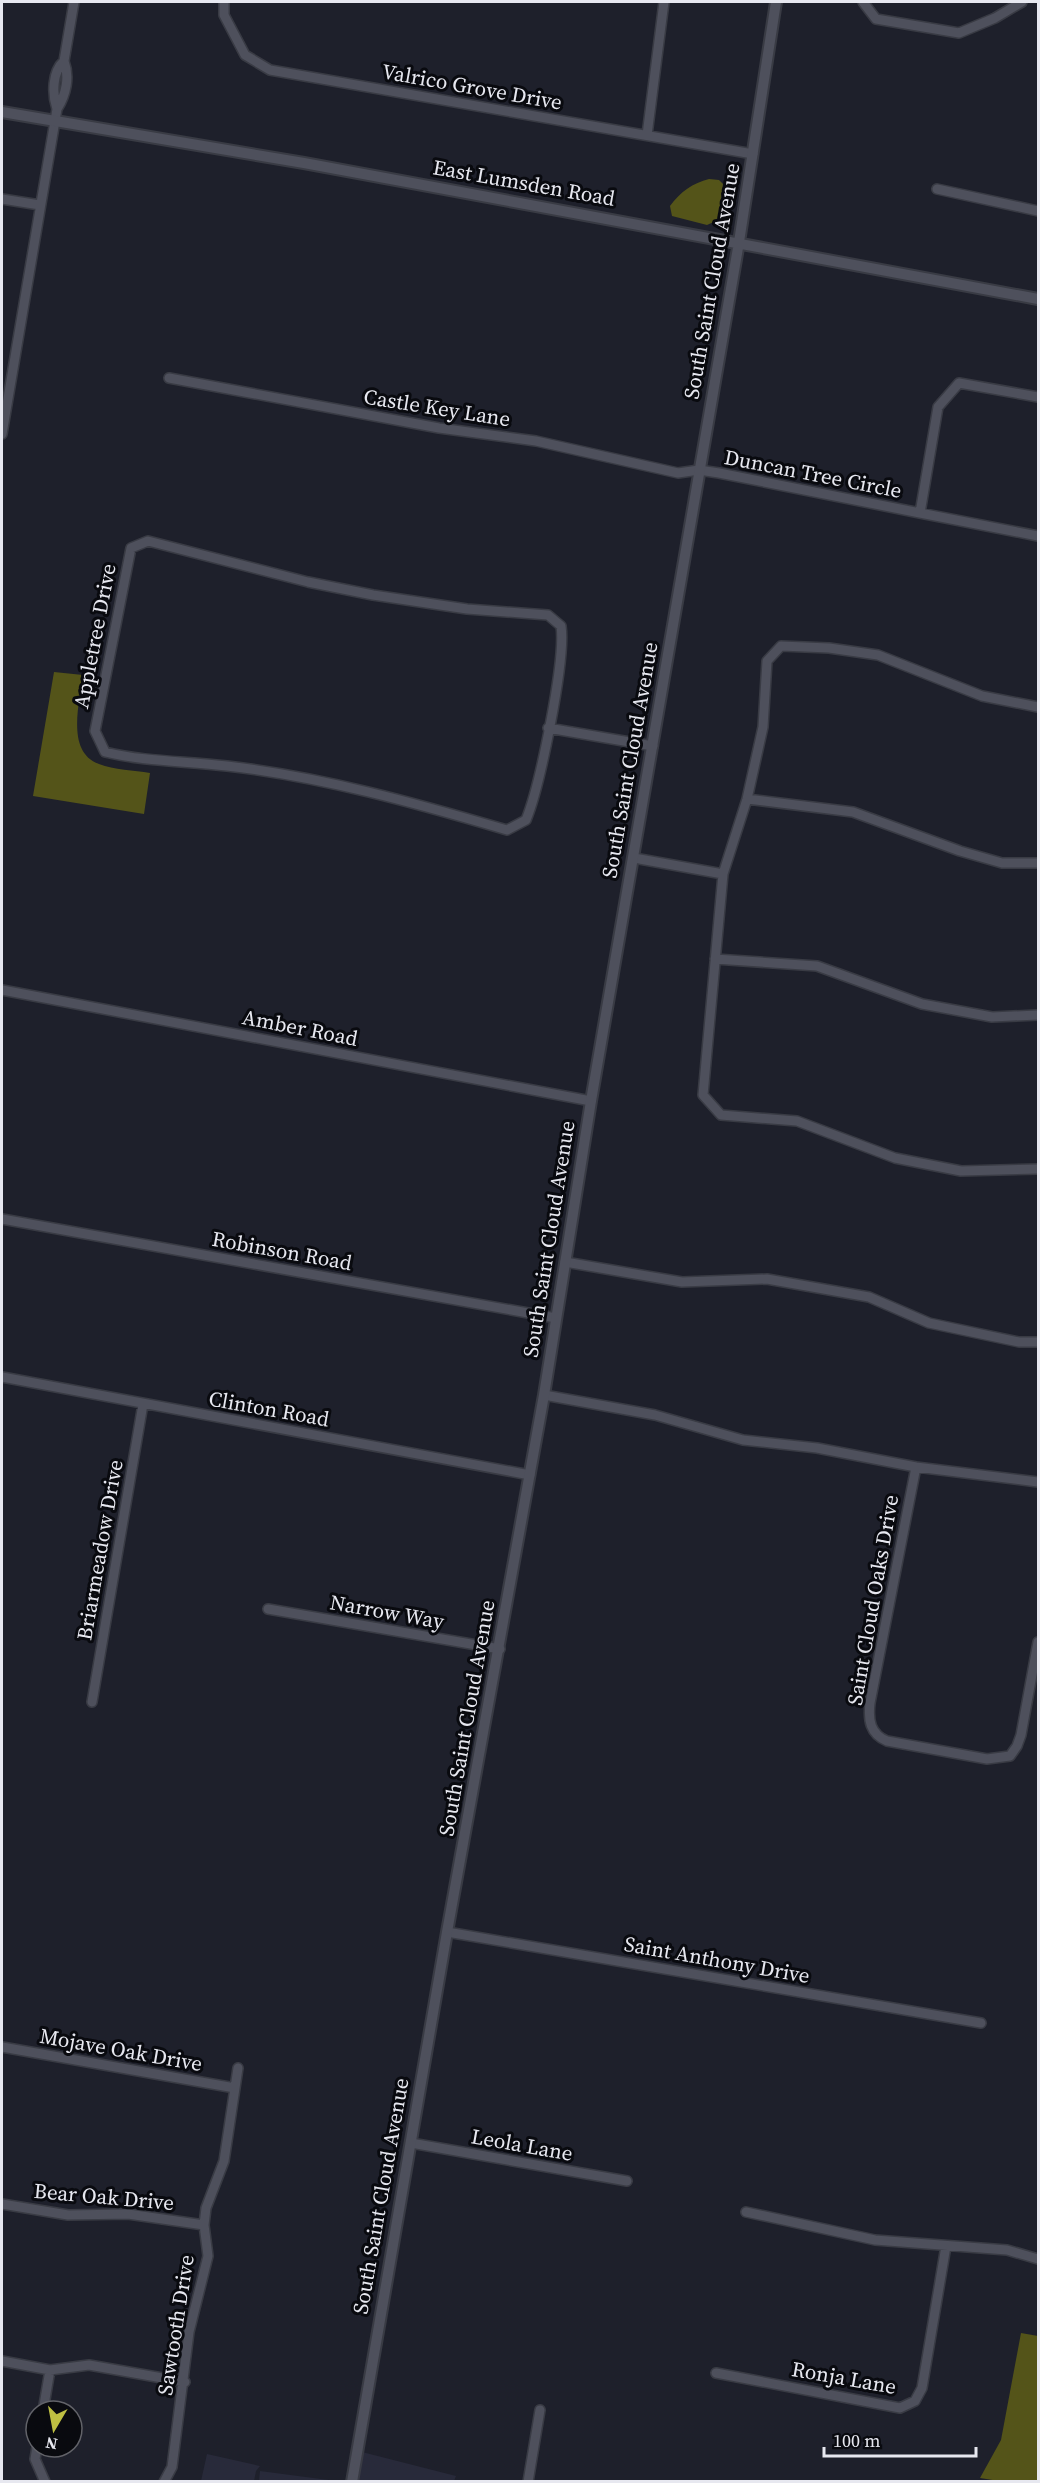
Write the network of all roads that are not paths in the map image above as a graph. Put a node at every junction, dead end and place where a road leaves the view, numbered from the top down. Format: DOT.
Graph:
graph roads {
  1 [pos="74,2"];
  2 [pos="224,2"];
  3 [pos="664,2"];
  4 [pos="776,2"];
  5 [pos="863,2"];
  6 [pos="1022,2"];
  7 [pos="2,112"];
  8 [pos="55,121"];
  9 [pos="646,135"];
  10 [pos="753,154"];
  11 [pos="937,189"];
  12 [pos="2,199"];
  13 [pos="40,205"];
  14 [pos="1038,211"];
  15 [pos="739,242"];
  16 [pos="1038,299"];
  17 [pos="169,378"];
  18 [pos="1038,397"];
  19 [pos="2,430"];
  20 [pos="699,470"];
  21 [pos="920,513"];
  22 [pos="1038,536"];
  23 [pos="1038,707"];
  24 [pos="548,728"];
  25 [pos="653,746"];
  26 [pos="747,799"];
  27 [pos="634,858"];
  28 [pos="1038,863"];
  29 [pos="723,874"];
  30 [pos="715,959"];
  31 [pos="2,990"];
  32 [pos="1038,1015"];
  33 [pos="591,1101"];
  34 [pos="1038,1169"];
  35 [pos="2,1219"];
  36 [pos="565,1263"];
  37 [pos="556,1318"];
  38 [pos="1038,1342"];
  39 [pos="2,1377"];
  40 [pos="544,1395"];
  41 [pos="143,1404"];
  42 [pos="916,1467"];
  43 [pos="530,1475"];
  44 [pos="1038,1482"];
  45 [pos="268,1609"];
  46 [pos="1038,1642"];
  47 [pos="500,1649"];
  48 [pos="92,1702"];
  49 [pos="447,1932"];
  50 [pos="981,2023"];
  51 [pos="2,2047"];
  52 [pos="238,2068"];
  53 [pos="235,2088"];
  54 [pos="411,2143"];
  55 [pos="627,2181"];
  56 [pos="2,2204"];
  57 [pos="746,2212"];
  58 [pos="204,2225"];
  59 [pos="946,2246"];
  60 [pos="1038,2259"];
  61 [pos="2,2361"];
  62 [pos="50,2370"];
  63 [pos="716,2373"];
  64 [pos="184,2382"];
  65 [pos="45,2399"];
  66 [pos="540,2410"];
  67 [pos="35,2459"];
  68 [pos="45,2481"];
  69 [pos="164,2481"];
  70 [pos="352,2481"];
  71 [pos="528,2481"];
  1 -- 8 [label="street"];
  2 -- 9 [label="street, Valrico Grove Drive"];
  3 -- 9 [label="street"];
  4 -- 10 [label="street, South Saint Cloud Avenue"];
  5 -- 6 [label="street"];
  7 -- 8 [label="street, East Lumsden Road"];
  8 -- 13 [label="street"];
  8 -- 15 [label="street, East Lumsden Road"];
  9 -- 10 [label="street, Valrico Grove Drive"];
  10 -- 15 [label="street, South Saint Cloud Avenue"];
  11 -- 14 [label="street"];
  12 -- 13 [label="street"];
  13 -- 19 [label="street"];
  15 -- 16 [label="street, East Lumsden Road"];
  15 -- 20 [label="street, South Saint Cloud Avenue"];
  17 -- 20 [label="street, Castle Key Lane"];
  18 -- 21 [label="street, Duncan Tree Circle"];
  20 -- 21 [label="street, Duncan Tree Circle"];
  20 -- 25 [label="street, South Saint Cloud Avenue"];
  21 -- 22 [label="street, Duncan Tree Circle"];
  23 -- 26 [label="street"];
  24 -- 24 [label="street, Appletree Drive"];
  24 -- 25 [label="street"];
  25 -- 27 [label="street, South Saint Cloud Avenue"];
  26 -- 28 [label="street"];
  26 -- 29 [label="street"];
  27 -- 29 [label="street"];
  27 -- 33 [label="street, South Saint Cloud Avenue"];
  29 -- 30 [label="street"];
  30 -- 32 [label="street"];
  30 -- 34 [label="street"];
  31 -- 33 [label="street, Amber Road"];
  33 -- 36 [label="street, South Saint Cloud Avenue"];
  35 -- 37 [label="street, Robinson Road"];
  36 -- 37 [label="street, South Saint Cloud Avenue"];
  36 -- 38 [label="street"];
  37 -- 40 [label="street, South Saint Cloud Avenue"];
  39 -- 41 [label="street, Clinton Road"];
  40 -- 42 [label="street"];
  40 -- 43 [label="street, South Saint Cloud Avenue"];
  41 -- 43 [label="street, Clinton Road"];
  41 -- 48 [label="street, Briarmeadow Drive"];
  42 -- 44 [label="street"];
  42 -- 46 [label="street, Saint Cloud Oaks Drive"];
  43 -- 47 [label="street, South Saint Cloud Avenue"];
  45 -- 47 [label="street, Narrow Way"];
  47 -- 49 [label="street, South Saint Cloud Avenue"];
  49 -- 50 [label="street, Saint Anthony Drive"];
  49 -- 54 [label="street, South Saint Cloud Avenue"];
  51 -- 53 [label="street, Mojave Oak Drive"];
  52 -- 53 [label="street, Sawtooth Drive"];
  53 -- 58 [label="street, Sawtooth Drive"];
  54 -- 55 [label="street, Leola Lane"];
  54 -- 70 [label="street, South Saint Cloud Avenue"];
  56 -- 58 [label="street, Bear Oak Drive"];
  57 -- 59 [label="street"];
  58 -- 64 [label="street, Sawtooth Drive"];
  59 -- 60 [label="street"];
  59 -- 63 [label="street, Ronja Lane"];
  61 -- 62 [label="street"];
  62 -- 64 [label="street"];
  62 -- 65 [label="street"];
  64 -- 69 [label="street, Sawtooth Drive"];
  66 -- 71 [label="street"];
  67 -- 68 [label="street"];
}
